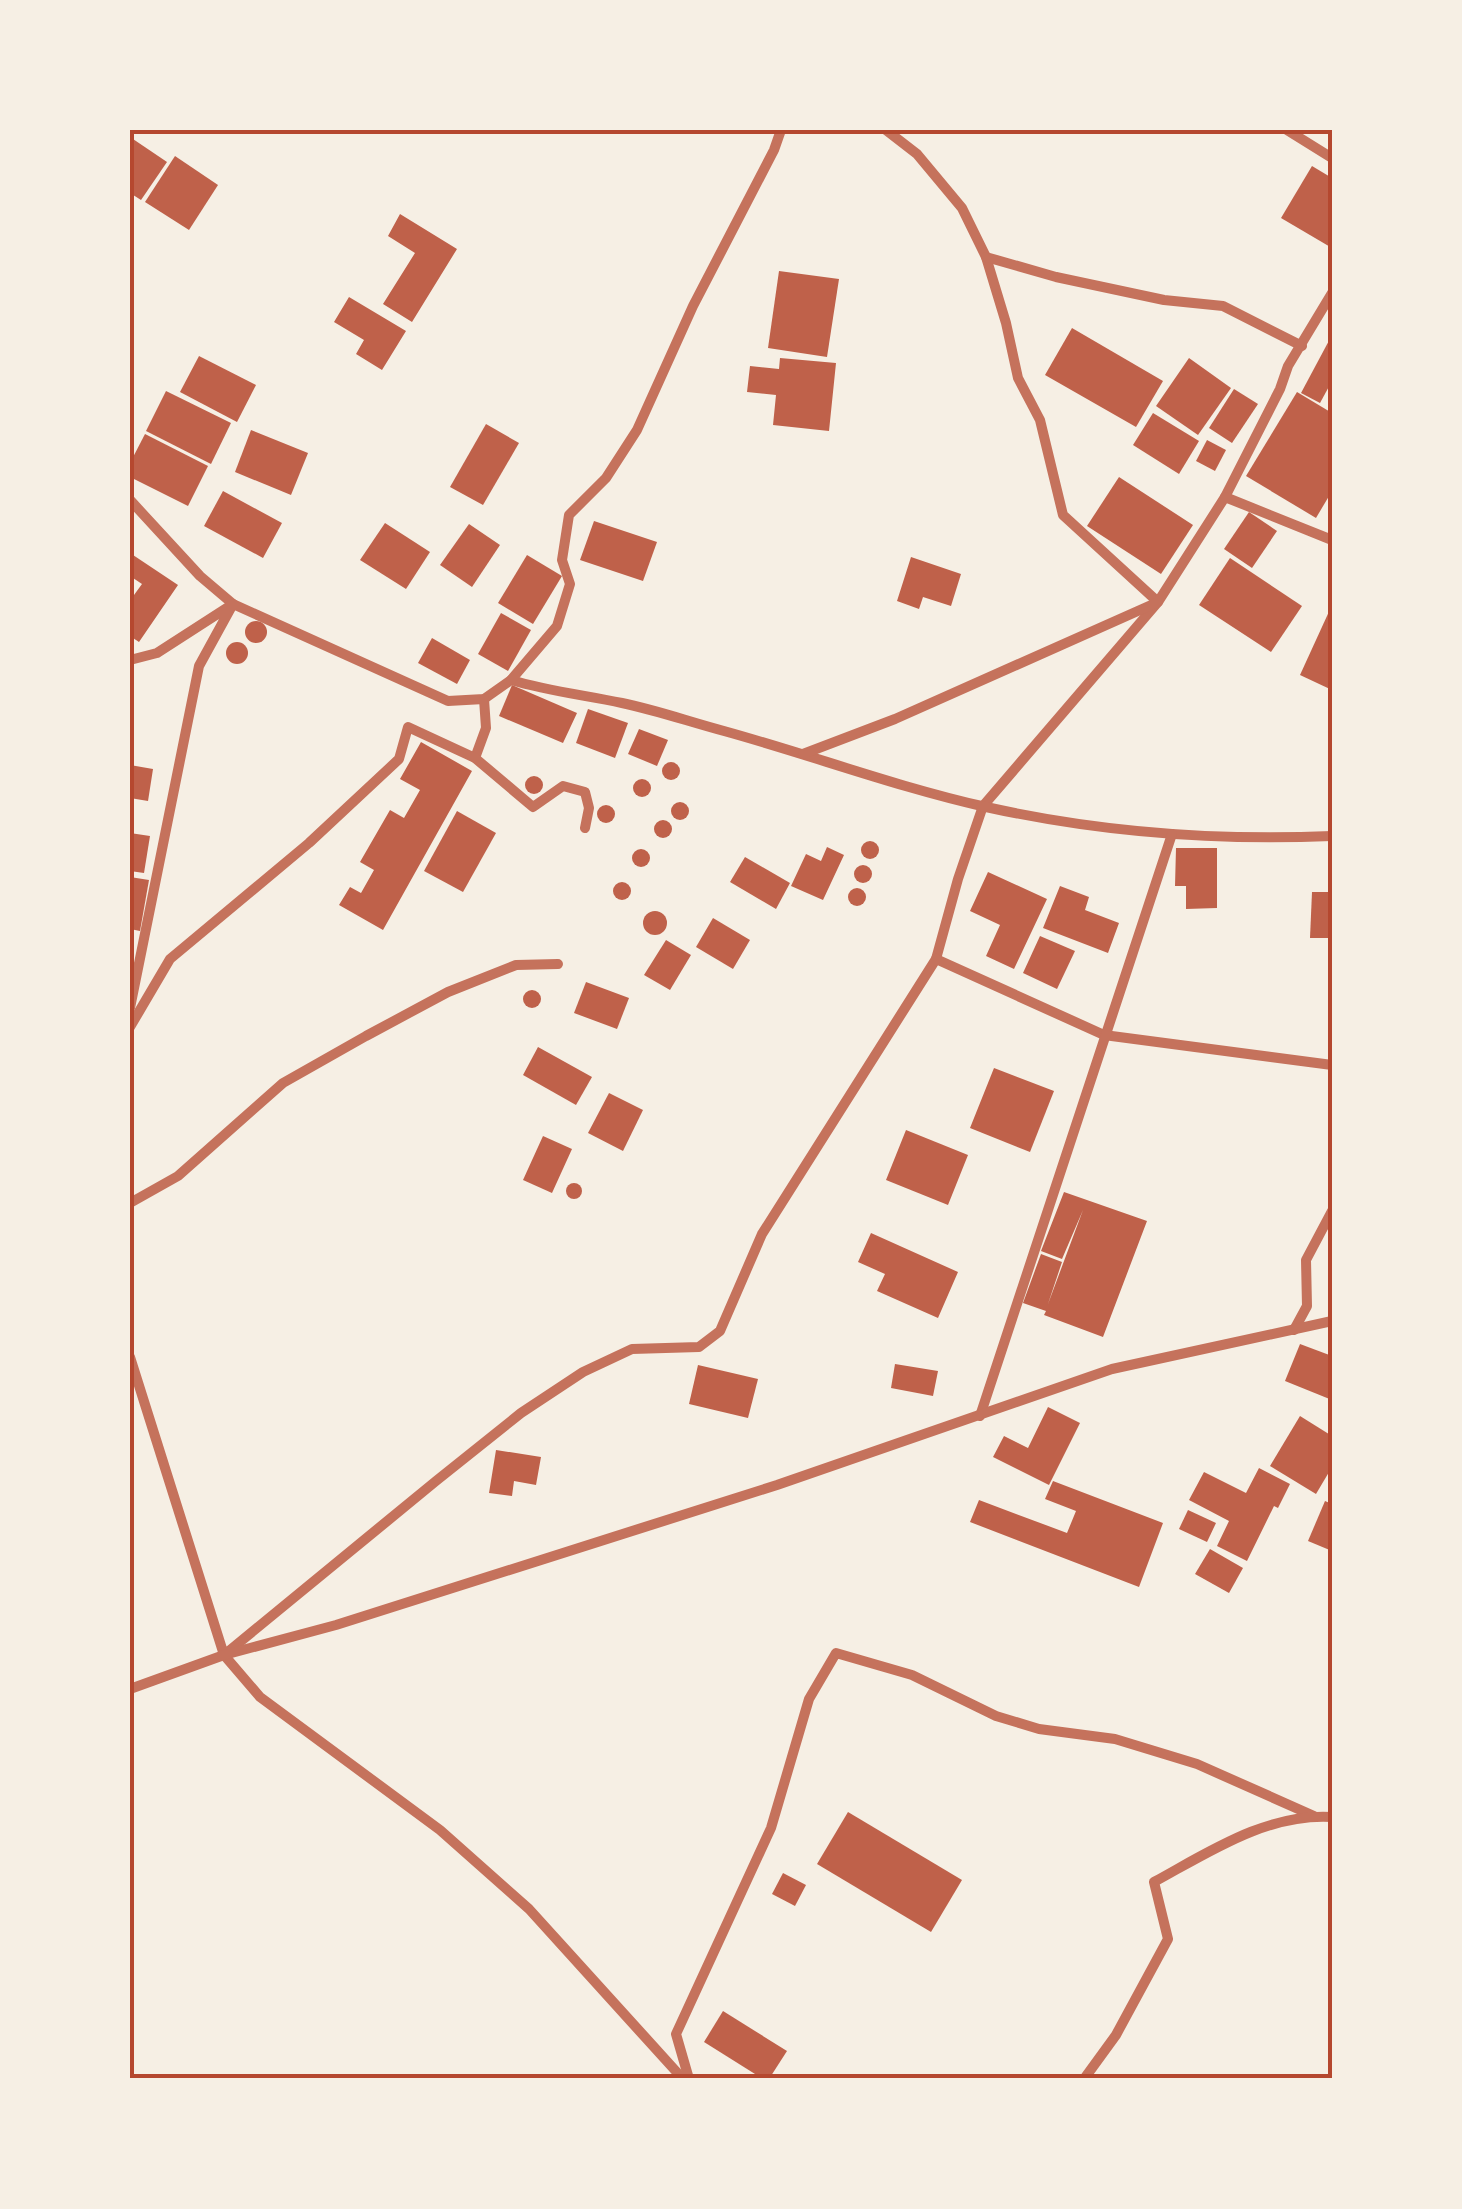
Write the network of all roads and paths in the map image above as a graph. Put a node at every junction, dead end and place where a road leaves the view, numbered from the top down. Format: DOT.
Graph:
graph roads {
  1 [pos="781,130"];
  2 [pos="886,130"];
  3 [pos="1287,130"];
  4 [pos="1332,158"];
  5 [pos="986,257"];
  6 [pos="1332,293"];
  7 [pos="1302,346"];
  8 [pos="1225,497"];
  9 [pos="130,500"];
  10 [pos="1332,540"];
  11 [pos="1158,602"];
  12 [pos="233,604"];
  13 [pos="130,660"];
  14 [pos="511,680"];
  15 [pos="484,699"];
  16 [pos="802,754"];
  17 [pos="475,758"];
  18 [pos="982,806"];
  19 [pos="585,828"];
  20 [pos="1172,834"];
  21 [pos="1332,836"];
  22 [pos="936,960"];
  23 [pos="558,964"];
  24 [pos="130,1008"];
  25 [pos="130,1026"];
  26 [pos="1104,1035"];
  27 [pos="1332,1064"];
  28 [pos="130,1203"];
  29 [pos="1332,1211"];
  30 [pos="1332,1321"];
  31 [pos="1294,1330"];
  32 [pos="130,1357"];
  33 [pos="980,1416"];
  34 [pos="224,1655"];
  35 [pos="130,1689"];
  36 [pos="1314,1816"];
  37 [pos="1332,1817"];
  38 [pos="686,2079"];
  39 [pos="1084,2079"];
  1 -- 14 [label="street"];
  2 -- 5 [label="street"];
  3 -- 4 [label="street"];
  5 -- 7 [label="street"];
  5 -- 11 [label="street"];
  6 -- 7 [label="street"];
  7 -- 8 [label="street"];
  8 -- 10 [label="street"];
  8 -- 11 [label="street"];
  9 -- 12 [label="street"];
  11 -- 16 [label="street"];
  11 -- 18 [label="street"];
  12 -- 13 [label="street"];
  12 -- 15 [label="street"];
  12 -- 24 [label="street"];
  14 -- 15 [label="street"];
  14 -- 16 [label="street"];
  15 -- 17 [label="street"];
  16 -- 18 [label="street"];
  17 -- 19 [label="street"];
  17 -- 25 [label="street"];
  18 -- 20 [label="street"];
  18 -- 22 [label="street"];
  20 -- 21 [label="street"];
  20 -- 26 [label="street"];
  22 -- 26 [label="street"];
  22 -- 34 [label="street"];
  23 -- 28 [label="street"];
  26 -- 27 [label="street"];
  26 -- 33 [label="street"];
  29 -- 31 [label="street"];
  30 -- 31 [label="street"];
  31 -- 33 [label="street"];
  32 -- 34 [label="street"];
  33 -- 34 [label="street"];
  34 -- 35 [label="street"];
  34 -- 38 [label="street"];
  36 -- 37 [label="street"];
  36 -- 38 [label="street"];
  36 -- 39 [label="street"];
}
